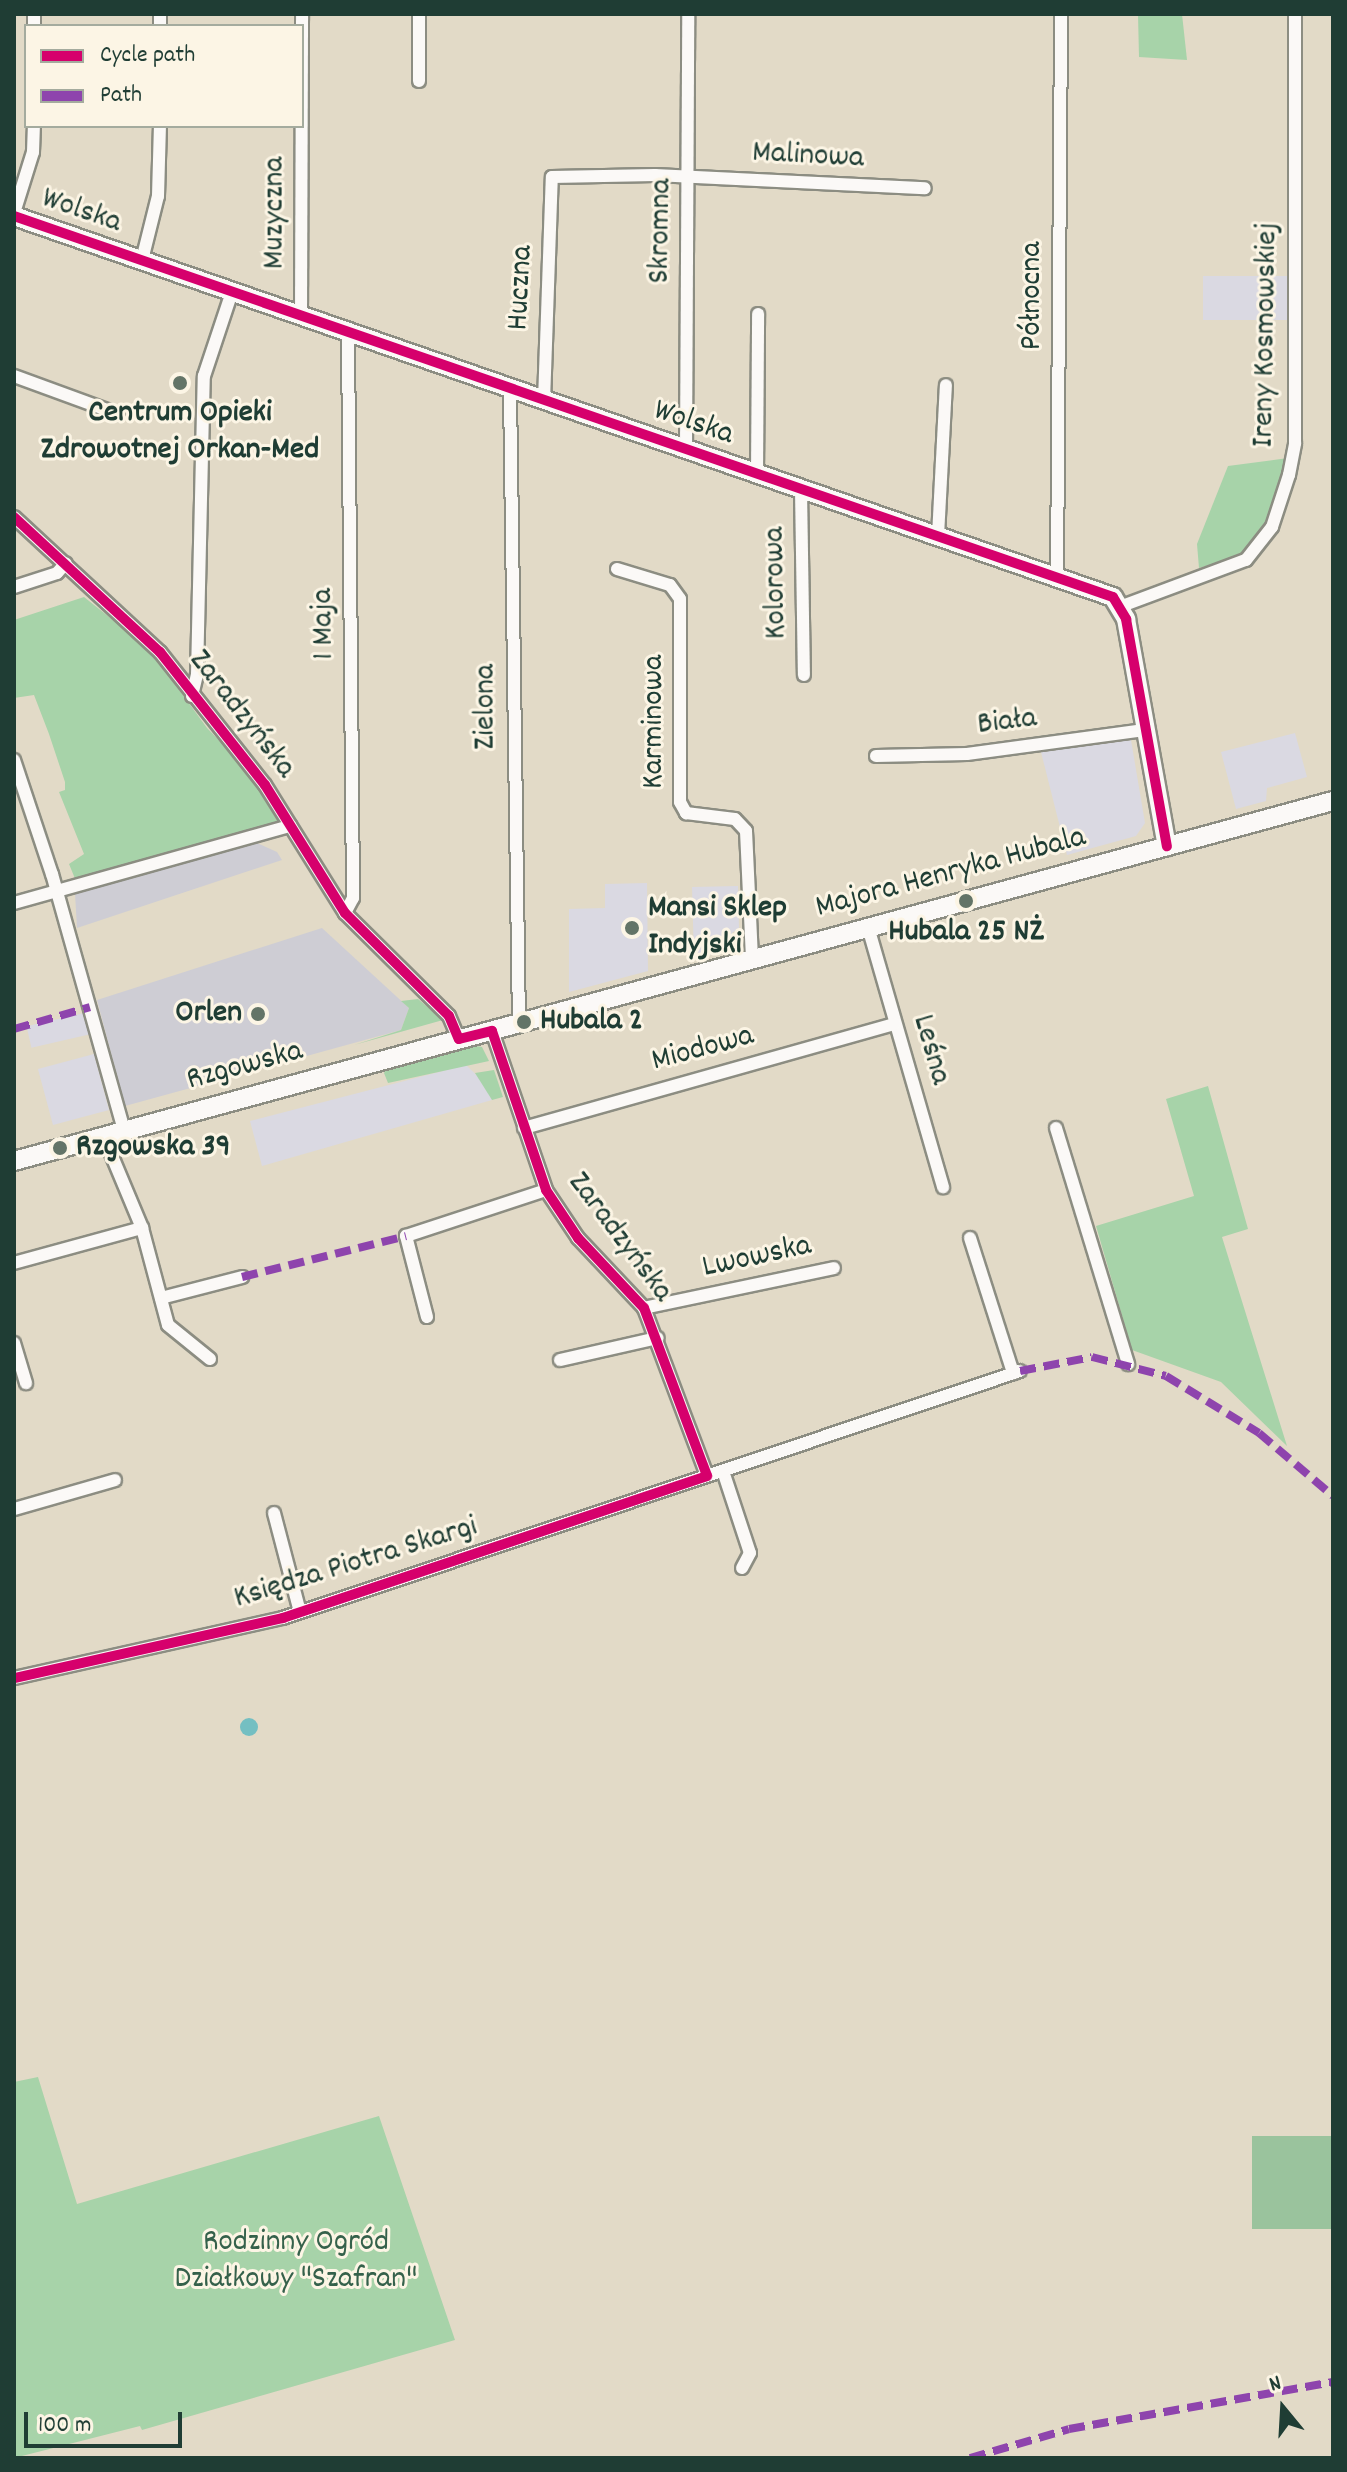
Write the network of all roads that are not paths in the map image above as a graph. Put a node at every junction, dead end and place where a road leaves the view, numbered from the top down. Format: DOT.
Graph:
graph roads {
  1 [pos="419,14"];
  2 [pos="688,14"];
  3 [pos="1061,14"];
  4 [pos="1295,14"];
  5 [pos="419,81"];
  6 [pos="34,128"];
  7 [pos="160,128"];
  8 [pos="302,128"];
  9 [pos="552,177"];
  10 [pos="689,177"];
  11 [pos="925,188"];
  12 [pos="14,215"];
  13 [pos="142,260"];
  14 [pos="232,292"];
  15 [pos="758,314"];
  16 [pos="301,316"];
  17 [pos="348,332"];
  18 [pos="14,376"];
  19 [pos="946,385"];
  20 [pos="510,390"];
  21 [pos="544,401"];
  22 [pos="118,414"];
  23 [pos="686,449"];
  24 [pos="757,474"];
  25 [pos="801,490"];
  26 [pos="14,517"];
  27 [pos="938,536"];
  28 [pos="66,563"];
  29 [pos="617,569"];
  30 [pos="1057,578"];
  31 [pos="14,587"];
  32 [pos="1122,606"];
  33 [pos="804,675"];
  34 [pos="192,696"];
  35 [pos="1144,730"];
  36 [pos="876,756"];
  37 [pos="14,760"];
  38 [pos="1333,801"];
  39 [pos="290,826"];
  40 [pos="1167,846"];
  41 [pos="57,892"];
  42 [pos="14,903"];
  43 [pos="345,913"];
  44 [pos="868,927"];
  45 [pos="752,959"];
  46 [pos="519,1023"];
  47 [pos="895,1024"];
  48 [pos="492,1031"];
  49 [pos="459,1039"];
  50 [pos="524,1128"];
  51 [pos="1056,1128"];
  52 [pos="124,1131"];
  53 [pos="104,1137"];
  54 [pos="14,1161"];
  55 [pos="943,1187"];
  56 [pos="546,1190"];
  57 [pos="142,1228"];
  58 [pos="970,1238"];
  59 [pos="14,1263"];
  60 [pos="834,1268"];
  61 [pos="242,1277"];
  62 [pos="161,1298"];
  63 [pos="644,1308"];
  64 [pos="427,1317"];
  65 [pos="658,1338"];
  66 [pos="14,1343"];
  67 [pos="210,1359"];
  68 [pos="560,1360"];
  69 [pos="1128,1364"];
  70 [pos="26,1383"];
  71 [pos="723,1471"];
  72 [pos="707,1476"];
  73 [pos="115,1480"];
  74 [pos="14,1509"];
  75 [pos="274,1513"];
  76 [pos="742,1568"];
  77 [pos="300,1612"];
  78 [pos="14,1678"];
  1 -- 5 [label="street"];
  2 -- 10 [label="street, Skromna"];
  3 -- 30 [label="street, Północna"];
  4 -- 32 [label="street, Ireny Kosmowskiej"];
  6 -- 12 [label="street"];
  7 -- 13 [label="street"];
  8 -- 16 [label="street, Muzyczna"];
  9 -- 10 [label="street, Malinowa"];
  9 -- 21 [label="street, Huczna"];
  10 -- 11 [label="street, Malinowa"];
  10 -- 23 [label="street, Skromna"];
  12 -- 13 [label="street, Wolska"];
  13 -- 14 [label="street, Wolska"];
  14 -- 16 [label="street, Wolska"];
  14 -- 34 [label="street"];
  15 -- 24 [label="street"];
  16 -- 17 [label="street, Wolska"];
  17 -- 20 [label="street, Wolska"];
  17 -- 43 [label="street, 1 Maja"];
  18 -- 22 [label="street"];
  19 -- 27 [label="street"];
  20 -- 21 [label="street, Wolska"];
  20 -- 46 [label="street, Zielona"];
  21 -- 23 [label="street, Wolska"];
  23 -- 24 [label="street, Wolska"];
  24 -- 25 [label="street, Wolska"];
  25 -- 27 [label="street, Wolska"];
  25 -- 33 [label="street, Kolorowa"];
  26 -- 28 [label="street, Zaradzyńska"];
  27 -- 30 [label="street, Wolska"];
  28 -- 31 [label="street"];
  28 -- 34 [label="street, Zaradzyńska"];
  29 -- 45 [label="street, Karminowa"];
  30 -- 32 [label="street, Wolska"];
  32 -- 35 [label="street"];
  34 -- 39 [label="street, Zaradzyńska"];
  35 -- 36 [label="street, Biała"];
  35 -- 40 [label="street"];
  37 -- 41 [label="street"];
  38 -- 40 [label="street, Majora Henryka Hubala"];
  39 -- 41 [label="street"];
  39 -- 43 [label="street, Zaradzyńska"];
  40 -- 44 [label="street, Majora Henryka Hubala"];
  41 -- 42 [label="street"];
  41 -- 52 [label="street"];
  43 -- 49 [label="street, Zaradzyńska"];
  44 -- 45 [label="street, Majora Henryka Hubala"];
  44 -- 47 [label="street, Leśna"];
  45 -- 46 [label="street, Majora Henryka Hubala"];
  46 -- 48 [label="street, Majora Henryka Hubala"];
  47 -- 50 [label="street, Miodowa"];
  47 -- 55 [label="street, Leśna"];
  48 -- 49 [label="street, Rzgowska"];
  48 -- 50 [label="street, Zaradzyńska"];
  49 -- 52 [label="street, Rzgowska"];
  50 -- 56 [label="street, Zaradzyńska"];
  51 -- 69 [label="street"];
  52 -- 53 [label="street, Rzgowska"];
  53 -- 54 [label="street, Rzgowska"];
  53 -- 57 [label="street"];
  56 -- 63 [label="street, Zaradzyńska"];
  56 -- 64 [label="street"];
  57 -- 59 [label="street"];
  57 -- 62 [label="street"];
  58 -- 71 [label="street, Księdza Piotra Skargi"];
  60 -- 63 [label="street, Lwowska"];
  61 -- 62 [label="street"];
  62 -- 67 [label="street"];
  63 -- 65 [label="street, Zaradzyńska"];
  65 -- 68 [label="street"];
  65 -- 72 [label="street, Zaradzyńska"];
  66 -- 70 [label="street"];
  71 -- 72 [label="street, Księdza Piotra Skargi"];
  71 -- 76 [label="street"];
  72 -- 77 [label="street, Księdza Piotra Skargi"];
  73 -- 74 [label="street"];
  75 -- 77 [label="street"];
  77 -- 78 [label="street, Księdza Piotra Skargi"];
}
